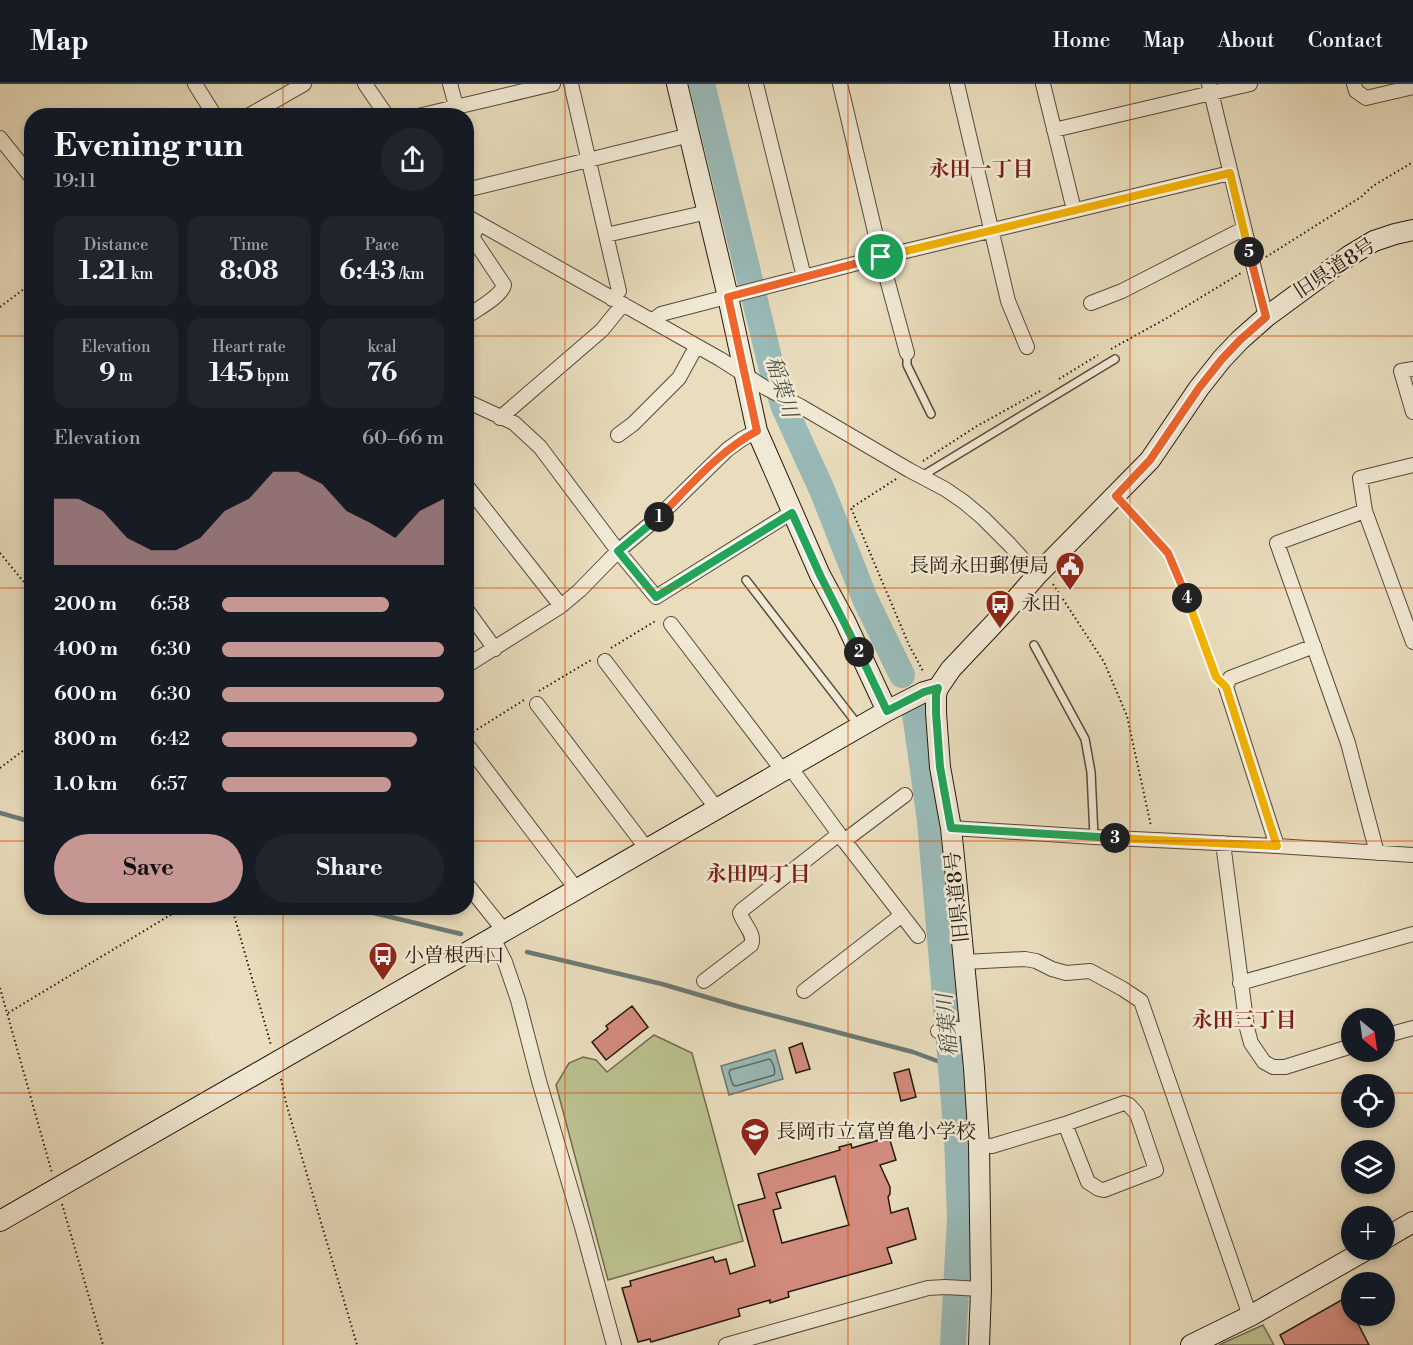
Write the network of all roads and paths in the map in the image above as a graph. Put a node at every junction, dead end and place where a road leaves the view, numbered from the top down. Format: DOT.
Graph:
graph roads {
  1 [pos="195,84"];
  2 [pos="304,84"];
  3 [pos="365,84"];
  4 [pos="450,84"];
  5 [pos="554,84"];
  6 [pos="571,84"];
  7 [pos="677,84"];
  8 [pos="756,84"];
  9 [pos="840,84"];
  10 [pos="957,84"];
  11 [pos="1042,84"];
  12 [pos="1250,84"];
  13 [pos="1354,84"];
  14 [pos="1413,87"];
  15 [pos="1210,89"];
  16 [pos="456,106"];
  17 [pos="210,108"];
  18 [pos="265,108"];
  19 [pos="382,108"];
  20 [pos="448,108"];
  21 [pos="1054,130"];
  22 [pos="690,135"];
  23 [pos="0,138"];
  24 [pos="589,160"];
  25 [pos="1413,162"];
  26 [pos="24,168"];
  27 [pos="1230,173"];
  28 [pos="474,188"];
  29 [pos="1074,210"];
  30 [pos="708,212"];
  31 [pos="474,221"];
  32 [pos="1243,229"];
  33 [pos="1413,230"];
  34 [pos="992,231"];
  35 [pos="606,235"];
  36 [pos="474,240"];
  37 [pos="881,257"];
  38 [pos="1260,261"];
  39 [pos="1247,269"];
  40 [pos="804,277"];
  41 [pos="24,289"];
  42 [pos="728,297"];
  43 [pos="617,302"];
  44 [pos="1091,303"];
  45 [pos="0,307"];
  46 [pos="474,312"];
  47 [pos="1266,317"];
  48 [pos="652,321"];
  49 [pos="696,347"];
  50 [pos="1027,347"];
  51 [pos="1107,351"];
  52 [pos="907,353"];
  53 [pos="1098,356"];
  54 [pos="1115,359"];
  55 [pos="1413,369"];
  56 [pos="746,376"];
  57 [pos="1055,382"];
  58 [pos="1047,387"];
  59 [pos="474,405"];
  60 [pos="1413,412"];
  61 [pos="931,414"];
  62 [pos="500,418"];
  63 [pos="757,431"];
  64 [pos="618,435"];
  65 [pos="1413,465"];
  66 [pos="909,470"];
  67 [pos="922,476"];
  68 [pos="474,495"];
  69 [pos="1116,496"];
  70 [pos="1365,511"];
  71 [pos="792,513"];
  72 [pos="618,551"];
  73 [pos="0,553"];
  74 [pos="1039,573"];
  75 [pos="746,580"];
  76 [pos="24,582"];
  77 [pos="561,606"];
  78 [pos="474,620"];
  79 [pos="671,624"];
  80 [pos="1413,642"];
  81 [pos="1034,645"];
  82 [pos="1314,646"];
  83 [pos="495,649"];
  84 [pos="602,657"];
  85 [pos="474,661"];
  86 [pos="932,682"];
  87 [pos="1226,687"];
  88 [pos="535,697"];
  89 [pos="887,711"];
  90 [pos="860,728"];
  91 [pos="474,736"];
  92 [pos="24,750"];
  93 [pos="474,750"];
  94 [pos="0,768"];
  95 [pos="786,769"];
  96 [pos="904,795"];
  97 [pos="717,809"];
  98 [pos="951,828"];
  99 [pos="1094,837"];
  100 [pos="842,838"];
  101 [pos="1155,840"];
  102 [pos="1223,843"];
  103 [pos="1277,846"];
  104 [pos="647,849"];
  105 [pos="1377,853"];
  106 [pos="1413,855"];
  107 [pos="577,890"];
  108 [pos="474,896"];
  109 [pos="170,915"];
  110 [pos="234,915"];
  111 [pos="902,915"];
  112 [pos="1413,934"];
  113 [pos="499,935"];
  114 [pos="918,936"];
  115 [pos="964,962"];
  116 [pos="704,981"];
  117 [pos="1240,983"];
  118 [pos="0,988"];
  119 [pos="804,991"];
  120 [pos="8,1013"];
  121 [pos="1413,1028"];
  122 [pos="966,1029"];
  123 [pos="938,1031"];
  124 [pos="1395,1033"];
  125 [pos="1341,1049"];
  126 [pos="277,1061"];
  127 [pos="1065,1124"];
  128 [pos="979,1145"];
  129 [pos="57,1189"];
  130 [pos="0,1221"];
  131 [pos="1413,1222"];
  132 [pos="1395,1233"];
  133 [pos="1348,1260"];
  134 [pos="981,1289"];
  135 [pos="1250,1316"];
  136 [pos="103,1345"];
  137 [pos="357,1345"];
  138 [pos="614,1345"];
  139 [pos="726,1345"];
  140 [pos="979,1345"];
  141 [pos="1191,1345"];
  1 -- 17 [label="street"];
  2 -- 18 [label="street"];
  3 -- 19 [label="street"];
  4 -- 16 [label="street"];
  5 -- 16 [label="street"];
  6 -- 24 [label="street"];
  7 -- 22 [label="street"];
  8 -- 40 [label="street"];
  9 -- 37 [label="street"];
  10 -- 34 [label="street"];
  11 -- 21 [label="street"];
  12 -- 15 [label="street"];
  13 -- 14 [label="street"];
  15 -- 21 [label="street"];
  15 -- 27 [label="street"];
  16 -- 20 [label="street"];
  21 -- 29 [label="street"];
  22 -- 24 [label="street"];
  22 -- 30 [label="street"];
  23 -- 26 [label="street"];
  24 -- 28 [label="street"];
  24 -- 35 [label="street"];
  25 -- 38 [label="path"];
  27 -- 29 [label="street"];
  27 -- 32 [label="street"];
  29 -- 34 [label="street"];
  30 -- 35 [label="street"];
  30 -- 42 [label="street"];
  31 -- 43 [label="street"];
  32 -- 44 [label="street"];
  32 -- 47 [label="street"];
  33 -- 47 [label="street, 旧県道8号"];
  34 -- 37 [label="street"];
  34 -- 50 [label="street"];
  35 -- 43 [label="street"];
  36 -- 46 [label="street"];
  37 -- 40 [label="street"];
  37 -- 52 [label="street"];
  39 -- 51 [label="path"];
  40 -- 42 [label="street"];
  41 -- 45 [label="path"];
  42 -- 48 [label="street"];
  42 -- 56 [label="street"];
  43 -- 48 [label="street"];
  43 -- 62 [label="street"];
  47 -- 69 [label="street, 旧県道8号"];
  48 -- 49 [label="street"];
  49 -- 56 [label="street"];
  49 -- 64 [label="street"];
  52 -- 61 [label="lane"];
  53 -- 57 [label="path"];
  54 -- 67 [label="lane"];
  55 -- 60 [label="street"];
  56 -- 63 [label="street"];
  56 -- 66 [label="street"];
  58 -- 66 [label="path"];
  59 -- 62 [label="street"];
  62 -- 72 [label="street"];
  63 -- 71 [label="street"];
  63 -- 72 [label="street"];
  65 -- 70 [label="street"];
  66 -- 67 [label="street"];
  66 -- 86 [label="path"];
  67 -- 74 [label="street"];
  68 -- 77 [label="street"];
  69 -- 74 [label="street, 旧県道8号"];
  69 -- 87 [label="path"];
  70 -- 80 [label="street"];
  70 -- 82 [label="street"];
  71 -- 72 [label="street"];
  71 -- 89 [label="street"];
  72 -- 77 [label="street"];
  73 -- 76 [label="path"];
  74 -- 86 [label="street, 旧県道8号"];
  74 -- 101 [label="path"];
  75 -- 90 [label="lane"];
  77 -- 83 [label="street"];
  78 -- 83 [label="street"];
  79 -- 84 [label="path"];
  79 -- 95 [label="street"];
  81 -- 99 [label="lane"];
  82 -- 87 [label="street"];
  82 -- 105 [label="street"];
  83 -- 85 [label="street"];
  84 -- 88 [label="path"];
  84 -- 97 [label="street"];
  86 -- 89 [label="street"];
  86 -- 98 [label="street, 旧県道8号"];
  87 -- 103 [label="street"];
  88 -- 91 [label="path"];
  88 -- 104 [label="street"];
  89 -- 90 [label="street"];
  90 -- 95 [label="street"];
  92 -- 94 [label="path"];
  93 -- 107 [label="street"];
  95 -- 97 [label="street"];
  95 -- 100 [label="street"];
  96 -- 100 [label="street"];
  97 -- 104 [label="street"];
  98 -- 99 [label="street"];
  98 -- 115 [label="street, 旧県道8号"];
  99 -- 101 [label="street"];
  100 -- 111 [label="street"];
  100 -- 116 [label="street"];
  101 -- 102 [label="street"];
  102 -- 103 [label="street"];
  102 -- 117 [label="street"];
  103 -- 105 [label="street"];
  104 -- 107 [label="street"];
  105 -- 106 [label="street"];
  107 -- 113 [label="street"];
  108 -- 113 [label="street"];
  109 -- 120 [label="path"];
  110 -- 126 [label="path"];
  111 -- 114 [label="street"];
  111 -- 119 [label="street"];
  112 -- 117 [label="street"];
  113 -- 126 [label="street"];
  113 -- 138 [label="street"];
  115 -- 122 [label="street, 旧県道8号"];
  115 -- 135 [label="street"];
  117 -- 125 [label="street"];
  118 -- 120 [label="path"];
  120 -- 129 [label="path"];
  121 -- 124 [label="street"];
  122 -- 123 [label="street"];
  122 -- 128 [label="street, 旧県道8号"];
  126 -- 129 [label="street"];
  126 -- 137 [label="path"];
  127 -- 127 [label="street"];
  127 -- 128 [label="street"];
  128 -- 134 [label="street, 旧県道8号"];
  129 -- 130 [label="street"];
  129 -- 136 [label="path"];
  131 -- 132 [label="street"];
  133 -- 135 [label="street"];
  134 -- 139 [label="street"];
  134 -- 140 [label="street, 旧県道8号"];
  135 -- 141 [label="street"];
}
